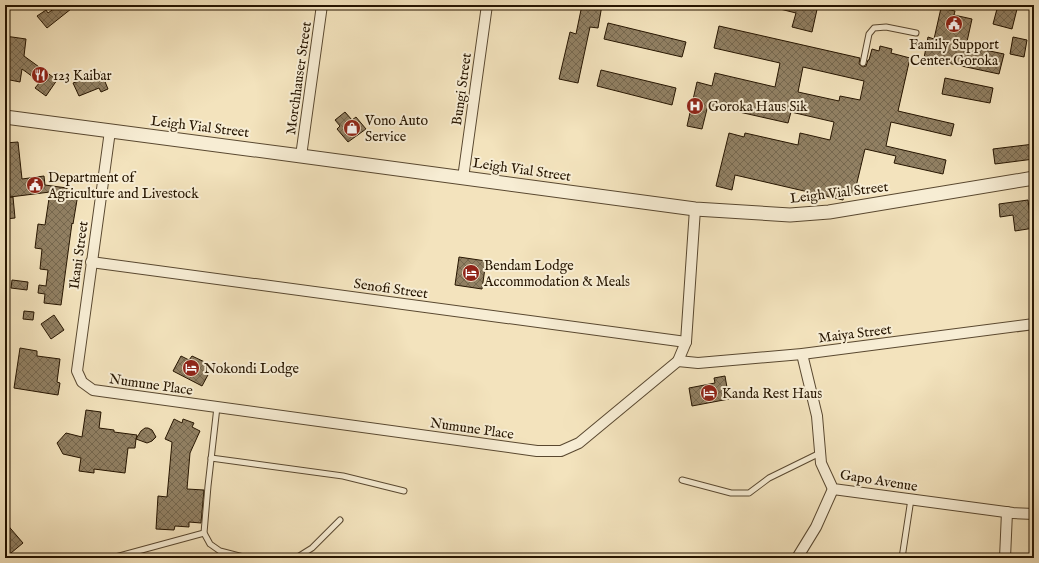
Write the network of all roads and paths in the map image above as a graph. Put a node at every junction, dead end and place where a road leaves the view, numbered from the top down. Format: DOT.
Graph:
graph roads {
  1 [pos="322,5"];
  2 [pos="487,5"];
  3 [pos="916,33"];
  4 [pos="863,63"];
  5 [pos="5,117"];
  6 [pos="110,131"];
  7 [pos="302,156"];
  8 [pos="463,178"];
  9 [pos="1034,178"];
  10 [pos="695,209"];
  11 [pos="91,262"];
  12 [pos="1034,324"];
  13 [pos="686,342"];
  14 [pos="802,354"];
  15 [pos="678,361"];
  16 [pos="82,382"];
  17 [pos="217,407"];
  18 [pos="820,453"];
  19 [pos="211,458"];
  20 [pos="682,480"];
  21 [pos="833,489"];
  22 [pos="404,491"];
  23 [pos="910,499"];
  24 [pos="1007,512"];
  25 [pos="1034,514"];
  26 [pos="340,520"];
  27 [pos="204,532"];
  28 [pos="112,558"];
  29 [pos="247,558"];
  30 [pos="296,558"];
  31 [pos="797,558"];
  32 [pos="902,558"];
  33 [pos="1005,558"];
  1 -- 7 [label="street, Morchhauser Street"];
  2 -- 8 [label="street, Bungi Street"];
  3 -- 4 [label="lane"];
  5 -- 6 [label="street, Leigh Vial Street"];
  6 -- 7 [label="street, Leigh Vial Street"];
  6 -- 11 [label="street, Ikani Street"];
  7 -- 8 [label="street, Leigh Vial Street"];
  8 -- 10 [label="street, Leigh Vial Street"];
  9 -- 10 [label="street, Leigh Vial Street"];
  10 -- 13 [label="street, Numune Place"];
  11 -- 13 [label="street, Senofi Street"];
  11 -- 16 [label="street, Ikani Street"];
  12 -- 14 [label="street, Maiya Street"];
  13 -- 15 [label="street, Numune Place"];
  14 -- 15 [label="street, Maiya Street"];
  14 -- 18 [label="street, Gapo Avenue"];
  15 -- 17 [label="street, Numune Place"];
  16 -- 17 [label="street, Numune Place"];
  17 -- 19 [label="lane"];
  18 -- 20 [label="lane"];
  18 -- 21 [label="street, Gapo Avenue"];
  19 -- 22 [label="lane"];
  19 -- 27 [label="lane"];
  21 -- 23 [label="street, Gapo Avenue"];
  21 -- 31 [label="street"];
  23 -- 24 [label="street, Gapo Avenue"];
  23 -- 32 [label="lane"];
  24 -- 25 [label="street, Gapo Avenue"];
  24 -- 33 [label="street"];
  26 -- 30 [label="lane"];
  27 -- 28 [label="lane"];
  27 -- 29 [label="lane"];
}
